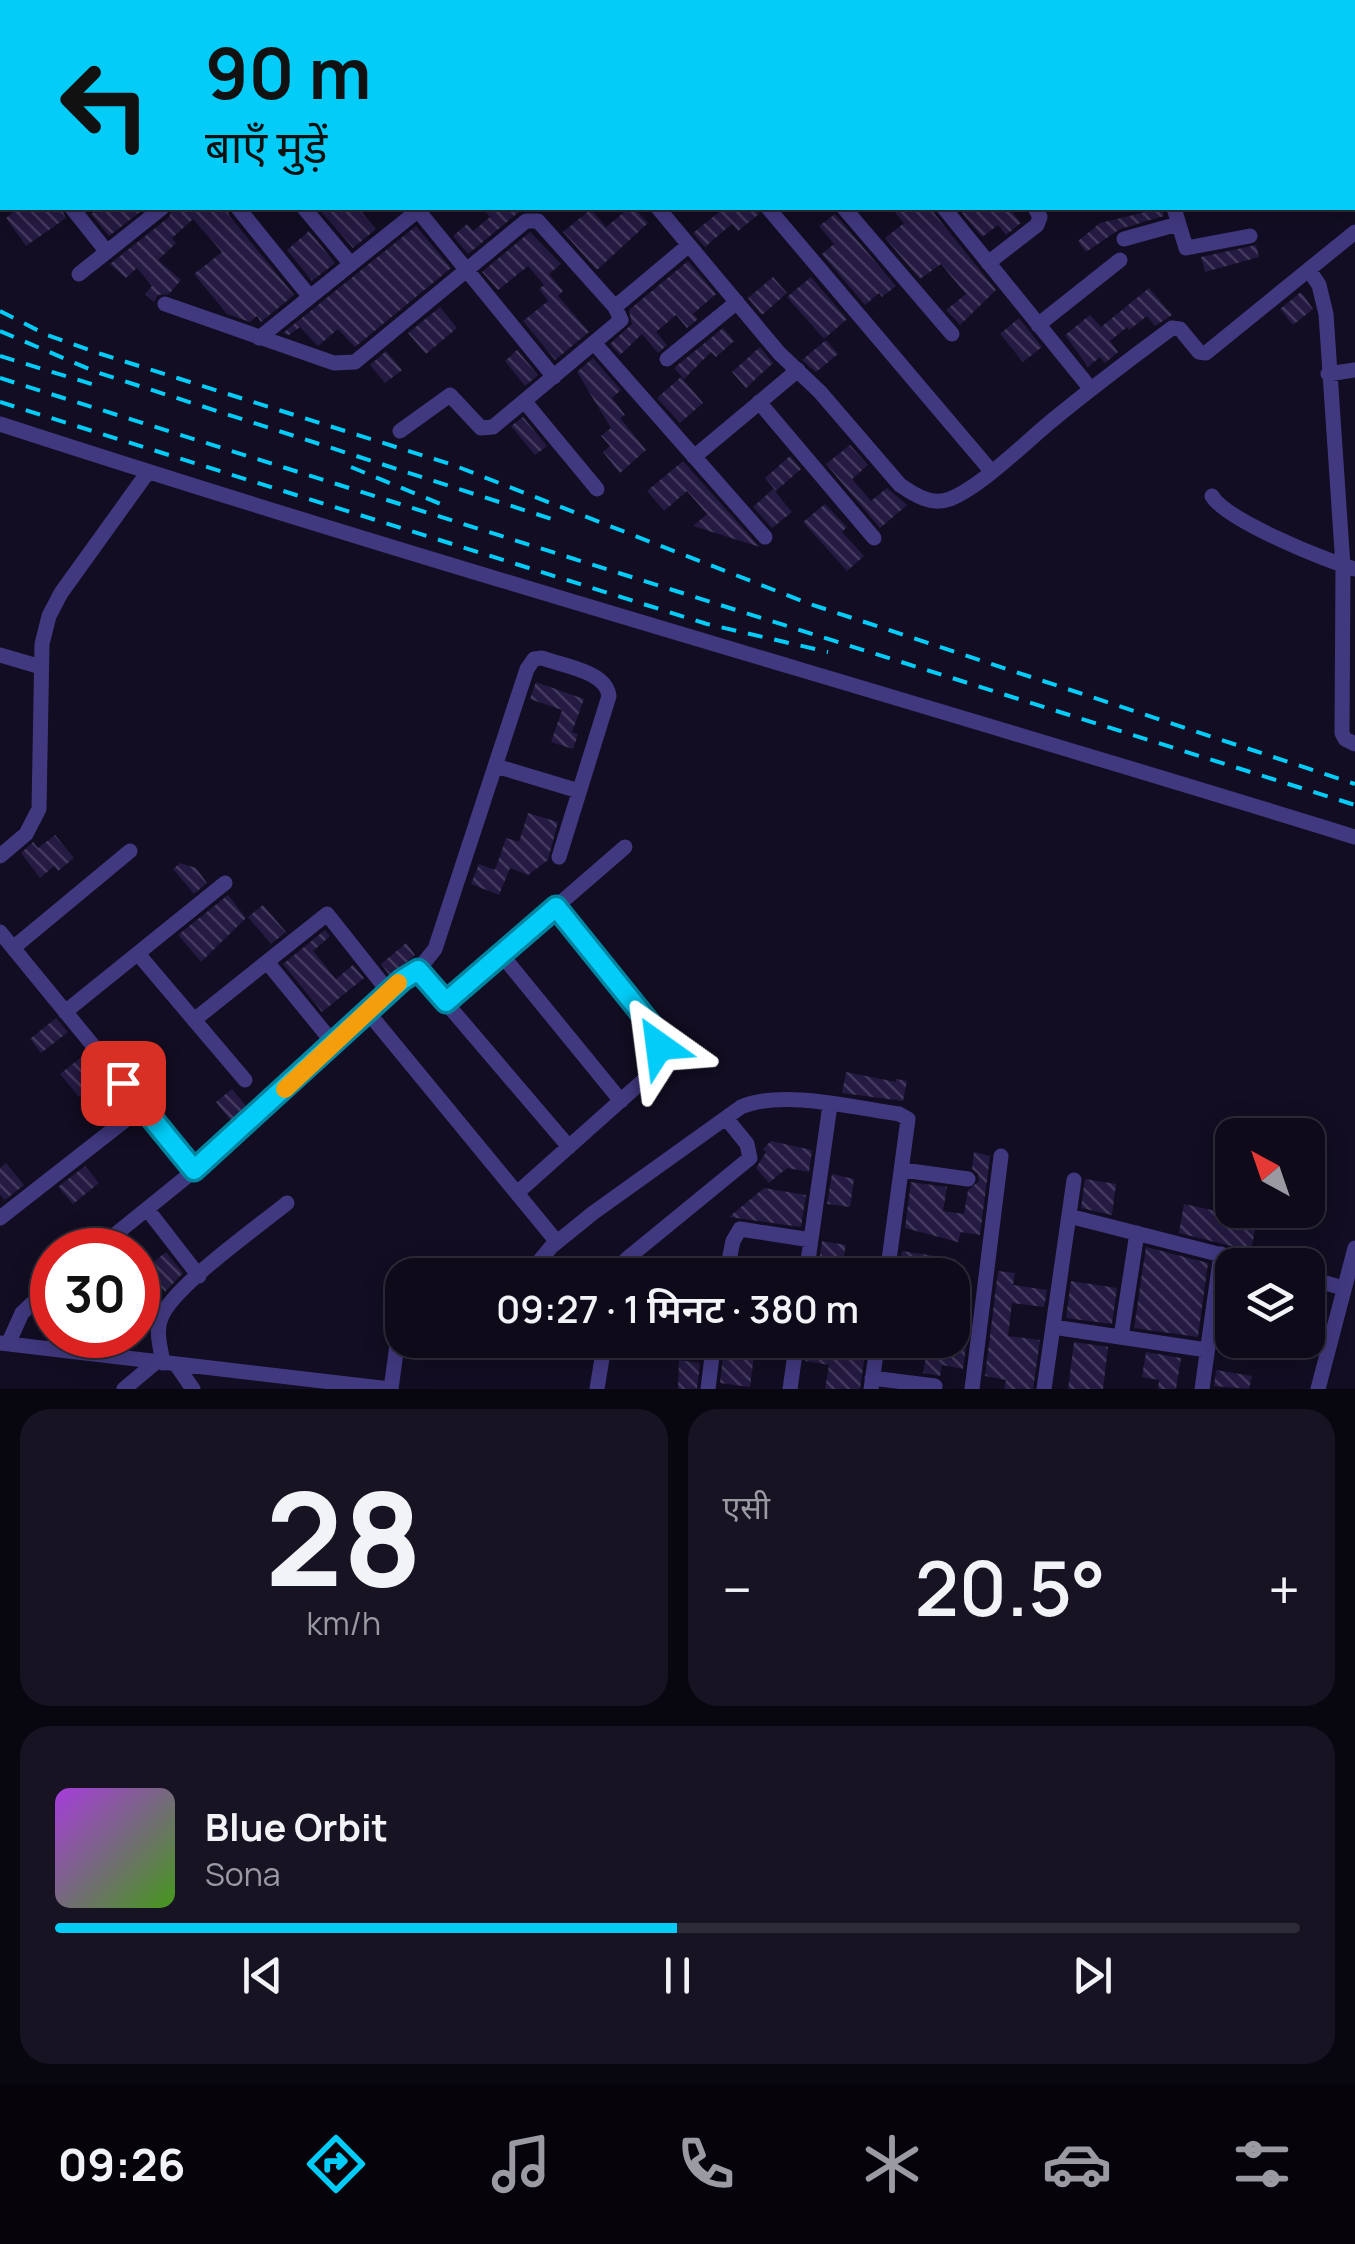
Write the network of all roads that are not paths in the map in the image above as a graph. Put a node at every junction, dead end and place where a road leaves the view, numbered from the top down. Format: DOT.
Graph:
graph roads {
  1 [pos="74,210"];
  2 [pos="160,210"];
  3 [pos="240,210"];
  4 [pos="306,210"];
  5 [pos="416,210"];
  6 [pos="420,210"];
  7 [pos="660,210"];
  8 [pos="770,210"];
  9 [pos="846,210"];
  10 [pos="946,210"];
  11 [pos="1036,210"];
  12 [pos="1174,210"];
  13 [pos="1178,224"];
  14 [pos="1355,232"];
  15 [pos="1250,236"];
  16 [pos="1124,239"];
  17 [pos="689,245"];
  18 [pos="107,252"];
  19 [pos="1120,260"];
  20 [pos="350,263"];
  21 [pos="988,263"];
  22 [pos="468,270"];
  23 [pos="1309,270"];
  24 [pos="79,274"];
  25 [pos="310,297"];
  26 [pos="737,302"];
  27 [pos="165,304"];
  28 [pos="615,307"];
  29 [pos="1038,325"];
  30 [pos="952,334"];
  31 [pos="259,338"];
  32 [pos="595,344"];
  33 [pos="667,359"];
  34 [pos="798,370"];
  35 [pos="1355,370"];
  36 [pos="1328,374"];
  37 [pos="554,378"];
  38 [pos="1090,388"];
  39 [pos="525,402"];
  40 [pos="760,402"];
  41 [pos="0,424"];
  42 [pos="400,431"];
  43 [pos="694,456"];
  44 [pos="991,471"];
  45 [pos="148,472"];
  46 [pos="597,489"];
  47 [pos="1212,496"];
  48 [pos="765,537"];
  49 [pos="874,538"];
  50 [pos="1349,567"];
  51 [pos="0,655"];
  52 [pos="1349,659"];
  53 [pos="41,668"];
  54 [pos="1355,744"];
  55 [pos="496,766"];
  56 [pos="579,791"];
  57 [pos="1355,837"];
  58 [pos="625,847"];
  59 [pos="130,850"];
  60 [pos="0,856"];
  61 [pos="559,857"];
  62 [pos="226,884"];
  63 [pos="556,907"];
  64 [pos="0,932"];
  65 [pos="13,948"];
  66 [pos="138,954"];
  67 [pos="502,954"];
  68 [pos="267,962"];
  69 [pos="418,970"];
  70 [pos="388,991"];
  71 [pos="446,1002"];
  72 [pos="368,1011"];
  73 [pos="65,1012"];
  74 [pos="194,1020"];
  75 [pos="334,1044"];
  76 [pos="245,1080"];
  77 [pos="621,1101"];
  78 [pos="830,1105"];
  79 [pos="142,1107"];
  80 [pos="726,1118"];
  81 [pos="569,1147"];
  82 [pos="1002,1156"];
  83 [pos="194,1170"];
  84 [pos="903,1170"];
  85 [pos="968,1179"];
  86 [pos="1074,1180"];
  87 [pos="517,1193"];
  88 [pos="286,1203"];
  89 [pos="147,1208"];
  90 [pos="1068,1216"];
  91 [pos="0,1218"];
  92 [pos="123,1228"];
  93 [pos="1137,1233"];
  94 [pos="811,1240"];
  95 [pos="557,1242"];
  96 [pos="1355,1248"];
  97 [pos="1215,1252"];
  98 [pos="540,1258"];
  99 [pos="628,1258"];
  100 [pos="729,1258"];
  101 [pos="808,1258"];
  102 [pos="890,1258"];
  103 [pos="199,1276"];
  104 [pos="1325,1283"];
  105 [pos="1343,1288"];
  106 [pos="1215,1295"];
  107 [pos="30,1305"];
  108 [pos="1053,1327"];
  109 [pos="1122,1337"];
  110 [pos="4,1343"];
  111 [pos="1207,1350"];
  112 [pos="395,1358"];
  113 [pos="602,1358"];
  114 [pos="712,1358"];
  115 [pos="794,1358"];
  116 [pos="875,1358"];
  117 [pos="166,1364"];
  118 [pos="273,1383"];
  119 [pos="872,1383"];
  120 [pos="935,1386"];
  121 [pos="124,1389"];
  122 [pos="193,1389"];
  123 [pos="390,1389"];
  124 [pos="598,1389"];
  125 [pos="708,1389"];
  126 [pos="790,1389"];
  127 [pos="972,1389"];
  128 [pos="1044,1389"];
  129 [pos="1202,1389"];
  130 [pos="1318,1389"];
  1 -- 18 [label="street"];
  2 -- 18 [label="street"];
  3 -- 25 [label="street"];
  4 -- 20 [label="street"];
  5 -- 20 [label="street"];
  6 -- 22 [label="street"];
  7 -- 17 [label="street"];
  8 -- 44 [label="street"];
  9 -- 30 [label="street"];
  10 -- 21 [label="street"];
  11 -- 21 [label="street"];
  12 -- 13 [label="street"];
  13 -- 15 [label="street"];
  13 -- 16 [label="street"];
  14 -- 23 [label="street"];
  17 -- 26 [label="street"];
  17 -- 28 [label="street"];
  18 -- 24 [label="street"];
  19 -- 29 [label="street"];
  20 -- 25 [label="street"];
  21 -- 29 [label="street"];
  22 -- 28 [label="street"];
  22 -- 31 [label="street"];
  22 -- 37 [label="street"];
  23 -- 36 [label="street"];
  23 -- 38 [label="street"];
  25 -- 31 [label="street"];
  26 -- 33 [label="street"];
  26 -- 34 [label="street"];
  27 -- 31 [label="street"];
  28 -- 32 [label="street"];
  29 -- 38 [label="street"];
  32 -- 37 [label="street"];
  32 -- 43 [label="street"];
  34 -- 40 [label="street"];
  34 -- 44 [label="street"];
  35 -- 36 [label="street"];
  36 -- 50 [label="street"];
  37 -- 39 [label="street"];
  38 -- 44 [label="street"];
  39 -- 42 [label="street"];
  39 -- 46 [label="street"];
  40 -- 43 [label="street"];
  40 -- 49 [label="street"];
  41 -- 45 [label="street"];
  43 -- 48 [label="street"];
  45 -- 53 [label="street"];
  45 -- 57 [label="street"];
  47 -- 50 [label="street"];
  50 -- 52 [label="street"];
  51 -- 53 [label="street"];
  52 -- 54 [label="street"];
  53 -- 60 [label="street"];
  55 -- 56 [label="street"];
  55 -- 56 [label="street"];
  55 -- 69 [label="street"];
  56 -- 61 [label="street"];
  58 -- 63 [label="street"];
  59 -- 65 [label="street"];
  62 -- 66 [label="street"];
  63 -- 67 [label="street"];
  63 -- 77 [label="street"];
  64 -- 65 [label="street"];
  65 -- 73 [label="street"];
  66 -- 73 [label="street"];
  66 -- 74 [label="street"];
  67 -- 71 [label="street"];
  67 -- 77 [label="street"];
  68 -- 70 [label="street"];
  68 -- 74 [label="street"];
  68 -- 75 [label="street"];
  69 -- 70 [label="street"];
  69 -- 71 [label="street"];
  70 -- 72 [label="street"];
  71 -- 81 [label="street"];
  72 -- 75 [label="street"];
  72 -- 87 [label="street"];
  73 -- 79 [label="street"];
  74 -- 76 [label="street"];
  75 -- 83 [label="street"];
  77 -- 81 [label="street"];
  78 -- 80 [label="street"];
  78 -- 84 [label="street"];
  78 -- 94 [label="street"];
  79 -- 83 [label="street"];
  79 -- 91 [label="street"];
  80 -- 95 [label="street"];
  80 -- 99 [label="street"];
  81 -- 87 [label="street"];
  82 -- 127 [label="street"];
  83 -- 89 [label="street"];
  84 -- 85 [label="street"];
  84 -- 102 [label="street"];
  86 -- 90 [label="street"];
  87 -- 95 [label="street"];
  88 -- 103 [label="street"];
  89 -- 92 [label="street"];
  89 -- 103 [label="street"];
  90 -- 93 [label="street"];
  90 -- 108 [label="street"];
  93 -- 97 [label="street"];
  93 -- 109 [label="street"];
  94 -- 100 [label="street"];
  94 -- 101 [label="street"];
  95 -- 98 [label="street"];
  96 -- 105 [label="street"];
  103 -- 117 [label="street"];
  104 -- 105 [label="street"];
  105 -- 130 [label="street"];
  106 -- 111 [label="street"];
  107 -- 110 [label="street"];
  108 -- 109 [label="street"];
  108 -- 128 [label="street"];
  109 -- 111 [label="street"];
  110 -- 117 [label="street"];
  111 -- 129 [label="street"];
  112 -- 123 [label="street"];
  113 -- 124 [label="street"];
  114 -- 125 [label="street"];
  115 -- 126 [label="street"];
  116 -- 119 [label="street"];
  117 -- 118 [label="street"];
  117 -- 121 [label="street"];
  117 -- 122 [label="street"];
  118 -- 123 [label="street"];
  119 -- 120 [label="street"];
}
